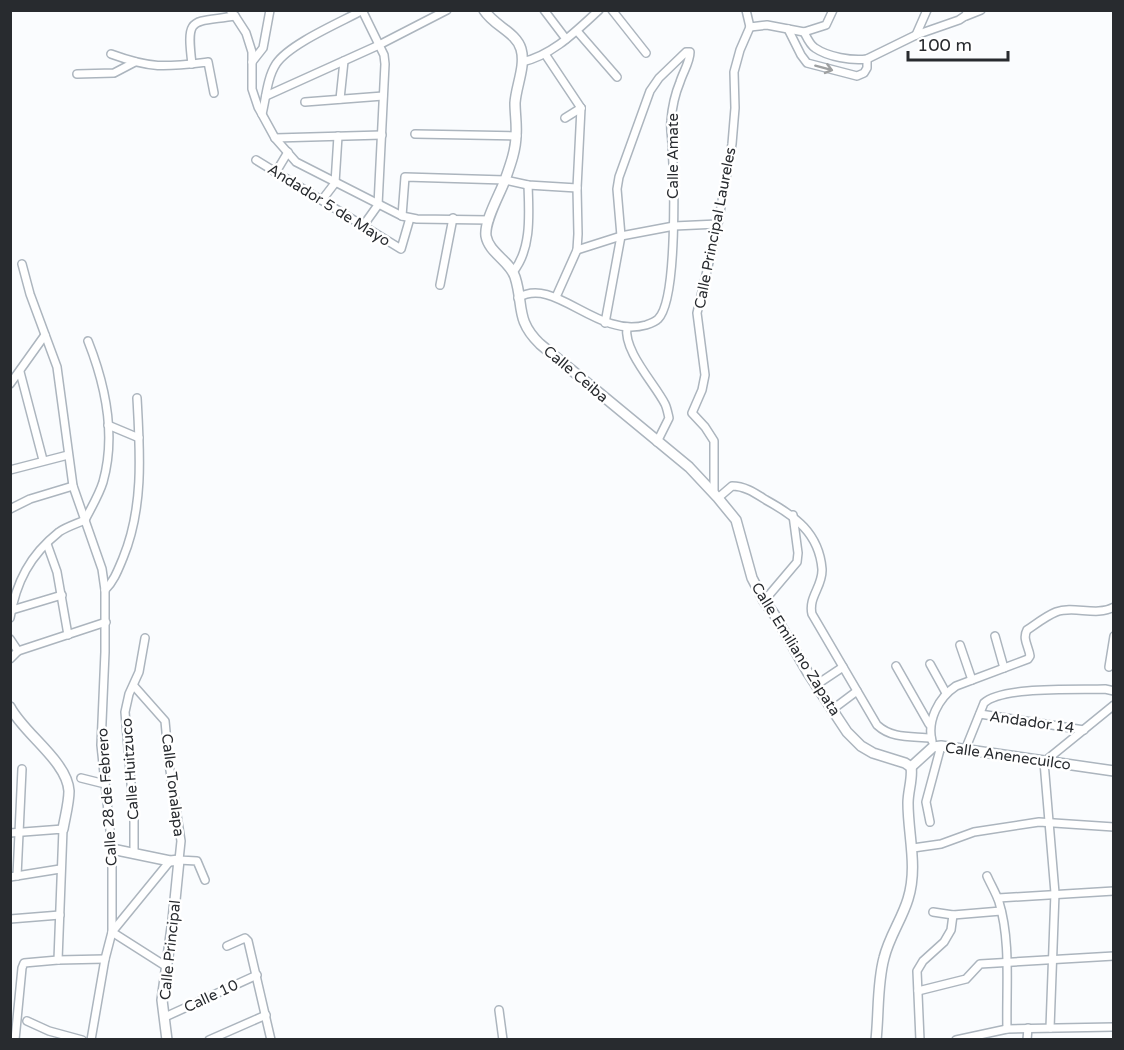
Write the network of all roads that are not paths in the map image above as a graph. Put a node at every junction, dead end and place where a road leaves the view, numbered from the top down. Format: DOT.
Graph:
graph roads {
  1 [pos="270,10"];
  2 [pos="447,10"];
  3 [pos="484,10"];
  4 [pos="544,10"];
  5 [pos="612,10"];
  6 [pos="746,10"];
  7 [pos="833,10"];
  8 [pos="927,10"];
  9 [pos="981,10"];
  10 [pos="362,11"];
  11 [pos="599,11"];
  12 [pos="231,12"];
  13 [pos="967,13"];
  14 [pos="750,27"];
  15 [pos="788,29"];
  16 [pos="577,31"];
  17 [pos="804,32"];
  18 [pos="916,35"];
  19 [pos="566,39"];
  20 [pos="379,45"];
  21 [pos="813,48"];
  22 [pos="646,53"];
  23 [pos="111,54"];
  24 [pos="545,54"];
  25 [pos="801,56"];
  26 [pos="867,59"];
  27 [pos="344,61"];
  28 [pos="135,62"];
  29 [pos="252,62"];
  30 [pos="522,62"];
  31 [pos="192,64"];
  32 [pos="77,74"];
  33 [pos="617,77"];
  34 [pos="214,93"];
  35 [pos="266,96"];
  36 [pos="383,96"];
  37 [pos="340,99"];
  38 [pos="304,102"];
  39 [pos="581,108"];
  40 [pos="262,114"];
  41 [pos="565,118"];
  42 [pos="415,134"];
  43 [pos="382,135"];
  44 [pos="338,136"];
  45 [pos="517,136"];
  46 [pos="275,138"];
  47 [pos="288,152"];
  48 [pos="256,160"];
  49 [pos="276,172"];
  50 [pos="505,180"];
  51 [pos="335,183"];
  52 [pos="528,185"];
  53 [pos="577,188"];
  54 [pos="322,200"];
  55 [pos="378,205"];
  56 [pos="402,216"];
  57 [pos="410,218"];
  58 [pos="453,218"];
  59 [pos="489,220"];
  60 [pos="718,224"];
  61 [pos="363,226"];
  62 [pos="674,226"];
  63 [pos="621,236"];
  64 [pos="577,250"];
  65 [pos="22,264"];
  66 [pos="513,272"];
  67 [pos="440,285"];
  68 [pos="556,297"];
  69 [pos="518,298"];
  70 [pos="605,323"];
  71 [pos="627,327"];
  72 [pos="45,335"];
  73 [pos="88,341"];
  74 [pos="20,372"];
  75 [pos="10,384"];
  76 [pos="136,398"];
  77 [pos="108,425"];
  78 [pos="139,438"];
  79 [pos="657,442"];
  80 [pos="68,455"];
  81 [pos="43,460"];
  82 [pos="10,470"];
  83 [pos="73,486"];
  84 [pos="716,496"];
  85 [pos="10,509"];
  86 [pos="793,515"];
  87 [pos="85,520"];
  88 [pos="47,544"];
  89 [pos="105,590"];
  90 [pos="62,595"];
  91 [pos="764,601"];
  92 [pos="1113,606"];
  93 [pos="11,614"];
  94 [pos="106,621"];
  95 [pos="68,635"];
  96 [pos="995,636"];
  97 [pos="1113,636"];
  98 [pos="145,638"];
  99 [pos="10,639"];
  100 [pos="960,645"];
  101 [pos="18,651"];
  102 [pos="10,659"];
  103 [pos="930,664"];
  104 [pos="896,666"];
  105 [pos="843,667"];
  106 [pos="1109,667"];
  107 [pos="1004,668"];
  108 [pos="972,680"];
  109 [pos="816,685"];
  110 [pos="134,686"];
  111 [pos="857,691"];
  112 [pos="1113,692"];
  113 [pos="946,693"];
  114 [pos="1113,705"];
  115 [pos="10,707"];
  116 [pos="832,709"];
  117 [pos="980,714"];
  118 [pos="929,724"];
  119 [pos="1084,730"];
  120 [pos="935,744"];
  121 [pos="965,750"];
  122 [pos="1044,762"];
  123 [pos="911,767"];
  124 [pos="22,769"];
  125 [pos="1113,771"];
  126 [pos="81,778"];
  127 [pos="105,784"];
  128 [pos="930,822"];
  129 [pos="1048,823"];
  130 [pos="1113,827"];
  131 [pos="63,829"];
  132 [pos="19,832"];
  133 [pos="10,833"];
  134 [pos="913,848"];
  135 [pos="112,849"];
  136 [pos="134,853"];
  137 [pos="174,861"];
  138 [pos="60,869"];
  139 [pos="14,876"];
  140 [pos="987,876"];
  141 [pos="205,880"];
  142 [pos="1113,891"];
  143 [pos="1055,894"];
  144 [pos="998,898"];
  145 [pos="1001,910"];
  146 [pos="933,912"];
  147 [pos="60,915"];
  148 [pos="953,915"];
  149 [pos="10,919"];
  150 [pos="112,932"];
  151 [pos="227,946"];
  152 [pos="1113,956"];
  153 [pos="105,959"];
  154 [pos="1053,959"];
  155 [pos="58,960"];
  156 [pos="1006,962"];
  157 [pos="167,967"];
  158 [pos="257,975"];
  159 [pos="918,991"];
  160 [pos="498,1010"];
  161 [pos="14,1014"];
  162 [pos="266,1015"];
  163 [pos="165,1017"];
  164 [pos="27,1021"];
  165 [pos="1113,1027"];
  166 [pos="1028,1028"];
  167 [pos="1050,1028"];
  168 [pos="1007,1029"];
  169 [pos="49,1031"];
  170 [pos="15,1040"];
  171 [pos="48,1040"];
  172 [pos="82,1040"];
  173 [pos="91,1040"];
  174 [pos="167,1040"];
  175 [pos="210,1040"];
  176 [pos="272,1040"];
  177 [pos="503,1040"];
  178 [pos="876,1040"];
  179 [pos="920,1040"];
  180 [pos="956,1040"];
  181 [pos="1027,1040"];
  1 -- 29 [label="street"];
  2 -- 20 [label="street"];
  3 -- 30 [label="street"];
  4 -- 19 [label="street"];
  5 -- 22 [label="street"];
  6 -- 14 [label="street"];
  7 -- 17 [label="street"];
  8 -- 18 [label="street"];
  9 -- 13 [label="street"];
  10 -- 20 [label="street"];
  10 -- 35 [label="street"];
  11 -- 16 [label="street"];
  12 -- 29 [label="street"];
  12 -- 31 [label="street"];
  13 -- 18 [label="street"];
  14 -- 15 [label="street"];
  14 -- 60 [label="street, Calle Principal Laureles"];
  15 -- 17 [label="street"];
  15 -- 25 [label="street"];
  16 -- 19 [label="street"];
  16 -- 33 [label="street"];
  17 -- 21 [label="street"];
  18 -- 26 [label="street"];
  19 -- 24 [label="street"];
  20 -- 27 [label="street"];
  20 -- 36 [label="street"];
  21 -- 25 [label="street"];
  21 -- 26 [label="street"];
  23 -- 28 [label="street"];
  24 -- 30 [label="street"];
  24 -- 39 [label="street"];
  25 -- 26 [label="street, one-way"];
  27 -- 35 [label="street"];
  27 -- 37 [label="street"];
  28 -- 31 [label="street"];
  28 -- 32 [label="street"];
  29 -- 40 [label="street"];
  30 -- 45 [label="street"];
  31 -- 34 [label="street"];
  35 -- 40 [label="street"];
  36 -- 37 [label="street"];
  36 -- 43 [label="street"];
  37 -- 38 [label="street"];
  39 -- 41 [label="street"];
  39 -- 53 [label="street"];
  40 -- 46 [label="street"];
  42 -- 45 [label="street"];
  43 -- 44 [label="street"];
  43 -- 55 [label="street"];
  44 -- 46 [label="street"];
  44 -- 51 [label="street"];
  45 -- 50 [label="street"];
  46 -- 47 [label="street"];
  47 -- 49 [label="street"];
  47 -- 51 [label="street"];
  48 -- 49 [label="street, Andador 5 de Mayo"];
  49 -- 54 [label="street, Andador 5 de Mayo"];
  50 -- 52 [label="street"];
  50 -- 56 [label="street"];
  50 -- 59 [label="street"];
  51 -- 54 [label="street"];
  51 -- 55 [label="street"];
  52 -- 53 [label="street"];
  52 -- 66 [label="street"];
  53 -- 64 [label="street"];
  54 -- 61 [label="street, Andador 5 de Mayo"];
  55 -- 56 [label="street"];
  55 -- 61 [label="street"];
  56 -- 57 [label="street"];
  57 -- 58 [label="street"];
  57 -- 61 [label="street, Andador 5 de Mayo"];
  58 -- 59 [label="street"];
  58 -- 67 [label="street"];
  59 -- 66 [label="street"];
  60 -- 62 [label="street"];
  60 -- 84 [label="street, Calle Principal Laureles"];
  62 -- 63 [label="street"];
  62 -- 63 [label="street, Calle Amate"];
  62 -- 71 [label="street, Calle Amate"];
  63 -- 64 [label="street"];
  63 -- 70 [label="street"];
  64 -- 68 [label="street"];
  65 -- 72 [label="street, Calle 28 de Febrero"];
  66 -- 69 [label="street, Calle Ceiba"];
  68 -- 69 [label="street"];
  68 -- 70 [label="street"];
  69 -- 79 [label="street, Calle Ceiba"];
  70 -- 71 [label="street"];
  71 -- 79 [label="street"];
  72 -- 74 [label="street"];
  72 -- 80 [label="street, Calle 28 de Febrero"];
  73 -- 77 [label="street"];
  74 -- 75 [label="street"];
  74 -- 81 [label="street"];
  76 -- 78 [label="street"];
  77 -- 78 [label="street"];
  77 -- 87 [label="street"];
  78 -- 89 [label="street"];
  79 -- 84 [label="street, Calle Ceiba"];
  80 -- 81 [label="street"];
  80 -- 83 [label="street, Calle 28 de Febrero"];
  81 -- 82 [label="street"];
  83 -- 85 [label="street"];
  83 -- 87 [label="street, Calle 28 de Febrero"];
  84 -- 86 [label="street"];
  84 -- 91 [label="street, Calle Emiliano Zapata"];
  86 -- 91 [label="street"];
  86 -- 105 [label="street"];
  87 -- 88 [label="street"];
  87 -- 89 [label="street, Calle 28 de Febrero"];
  88 -- 90 [label="street"];
  88 -- 93 [label="street"];
  89 -- 94 [label="street, Calle 28 de Febrero"];
  90 -- 93 [label="street"];
  90 -- 95 [label="street"];
  91 -- 109 [label="street, Calle Emiliano Zapata"];
  92 -- 107 [label="street"];
  94 -- 95 [label="street"];
  94 -- 127 [label="street, Calle 28 de Febrero"];
  95 -- 101 [label="street"];
  96 -- 107 [label="street"];
  97 -- 106 [label="street"];
  98 -- 110 [label="street, Calle Huitzuco"];
  99 -- 101 [label="street"];
  100 -- 108 [label="street"];
  101 -- 102 [label="street"];
  103 -- 113 [label="street"];
  104 -- 118 [label="street"];
  105 -- 109 [label="street"];
  105 -- 111 [label="street"];
  107 -- 108 [label="street"];
  108 -- 113 [label="street"];
  109 -- 116 [label="street, Calle Emiliano Zapata"];
  110 -- 136 [label="street, Calle Huitzuco"];
  110 -- 137 [label="street, Calle Tonalapa"];
  111 -- 116 [label="street"];
  111 -- 120 [label="street"];
  112 -- 117 [label="street"];
  113 -- 118 [label="street"];
  114 -- 119 [label="street"];
  115 -- 131 [label="street"];
  116 -- 123 [label="street, Calle Emiliano Zapata"];
  117 -- 119 [label="street, Andador 14"];
  117 -- 121 [label="street"];
  118 -- 120 [label="street"];
  119 -- 122 [label="street"];
  120 -- 121 [label="street, Calle Anenecuilco"];
  120 -- 123 [label="street, Calle Anenecuilco"];
  120 -- 128 [label="street"];
  121 -- 122 [label="street, Calle Anenecuilco"];
  122 -- 125 [label="street, Calle Anenecuilco"];
  122 -- 129 [label="street"];
  123 -- 134 [label="street"];
  124 -- 132 [label="street"];
  126 -- 127 [label="street"];
  127 -- 135 [label="street, Calle 28 de Febrero"];
  129 -- 130 [label="street"];
  129 -- 134 [label="street"];
  129 -- 143 [label="street"];
  131 -- 132 [label="street"];
  131 -- 138 [label="street"];
  132 -- 133 [label="street"];
  132 -- 139 [label="street"];
  134 -- 178 [label="street"];
  135 -- 136 [label="street"];
  135 -- 150 [label="street, Calle 28 de Febrero"];
  136 -- 137 [label="street"];
  137 -- 141 [label="street"];
  137 -- 150 [label="street"];
  137 -- 157 [label="street, Calle Principal"];
  138 -- 139 [label="street"];
  138 -- 147 [label="street"];
  140 -- 144 [label="street"];
  142 -- 143 [label="street"];
  143 -- 144 [label="street"];
  143 -- 154 [label="street"];
  144 -- 145 [label="street"];
  145 -- 148 [label="street"];
  145 -- 156 [label="street"];
  146 -- 148 [label="street"];
  147 -- 149 [label="street"];
  147 -- 155 [label="street"];
  148 -- 159 [label="street"];
  150 -- 153 [label="street, Calle 28 de Febrero"];
  150 -- 157 [label="street"];
  151 -- 158 [label="street"];
  152 -- 154 [label="street"];
  153 -- 155 [label="street"];
  153 -- 173 [label="street, Calle 28 de Febrero"];
  154 -- 156 [label="street"];
  154 -- 167 [label="street"];
  155 -- 161 [label="street"];
  156 -- 159 [label="street"];
  156 -- 168 [label="street"];
  157 -- 163 [label="street, Calle Principal"];
  158 -- 162 [label="street"];
  158 -- 163 [label="street, Calle 10"];
  159 -- 179 [label="street"];
  160 -- 177 [label="street"];
  161 -- 170 [label="street"];
  162 -- 175 [label="street"];
  162 -- 176 [label="street"];
  163 -- 174 [label="street, Calle Principal"];
  164 -- 169 [label="street"];
  165 -- 167 [label="street"];
  166 -- 167 [label="street"];
  166 -- 168 [label="street"];
  166 -- 181 [label="street"];
  168 -- 180 [label="street"];
  169 -- 171 [label="street"];
  169 -- 172 [label="street"];
}
